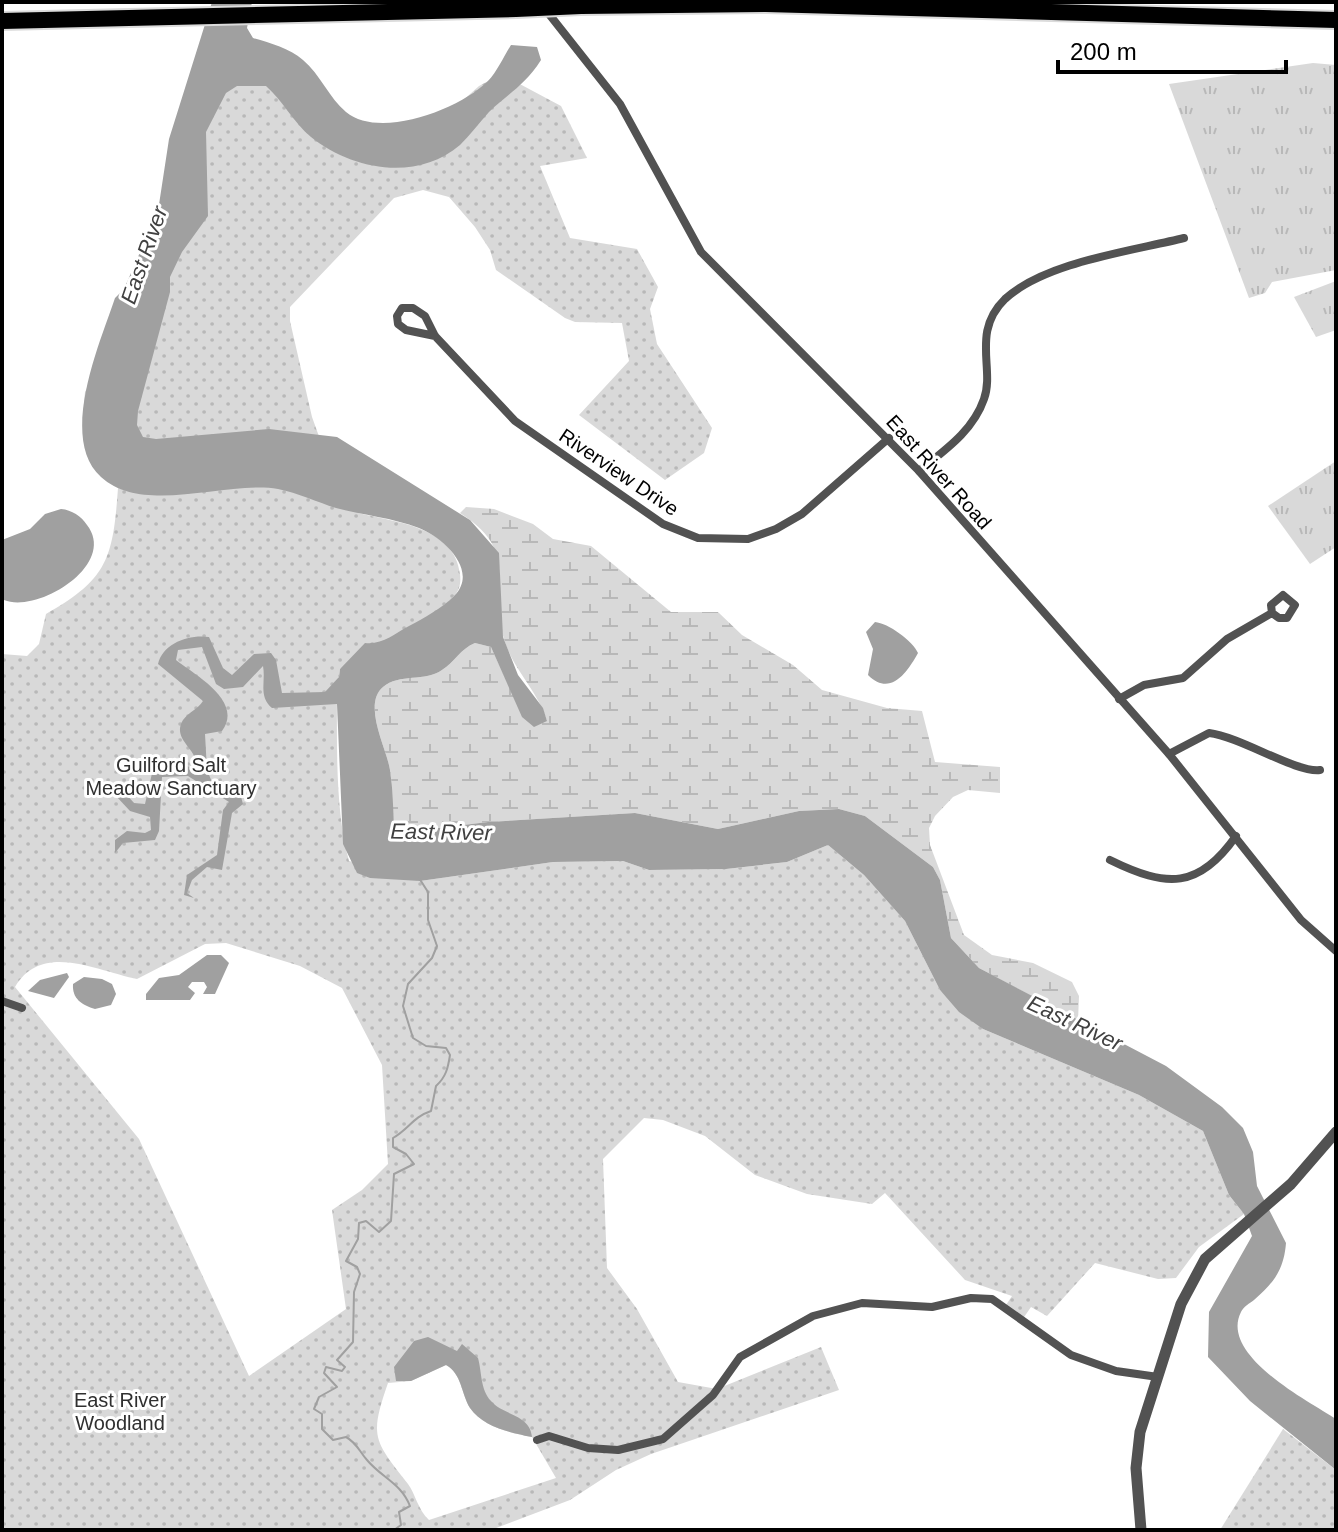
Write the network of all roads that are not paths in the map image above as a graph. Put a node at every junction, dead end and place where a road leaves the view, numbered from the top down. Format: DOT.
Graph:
graph roads {
  1 [pos="540,2"];
  2 [pos="1336,20"];
  3 [pos="2,21"];
  4 [pos="1184,238"];
  5 [pos="435,336"];
  6 [pos="889,438"];
  7 [pos="919,471"];
  8 [pos="1272,613"];
  9 [pos="1119,699"];
  10 [pos="1169,754"];
  11 [pos="1320,770"];
  12 [pos="1236,836"];
  13 [pos="1110,860"];
  14 [pos="1336,951"];
  15 [pos="2,1001"];
  16 [pos="22,1008"];
  17 [pos="1336,1132"];
  18 [pos="1158,1377"];
  19 [pos="537,1440"];
  20 [pos="1141,1530"];
  1 -- 6 [label="street, East River Road"];
  2 -- 3 [label="highway, bridge"];
  4 -- 7 [label="street"];
  5 -- 5 [label="street, Riverview Drive"];
  5 -- 6 [label="street, Riverview Drive"];
  6 -- 7 [label="street, East River Road"];
  7 -- 9 [label="street, East River Road"];
  8 -- 9 [label="street"];
  9 -- 10 [label="street, East River Road"];
  10 -- 11 [label="street"];
  10 -- 12 [label="street, East River Road"];
  12 -- 13 [label="street"];
  12 -- 14 [label="street, East River Road"];
  15 -- 16 [label="street"];
  17 -- 18 [label="street"];
  18 -- 19 [label="street"];
  18 -- 20 [label="street"];
}
